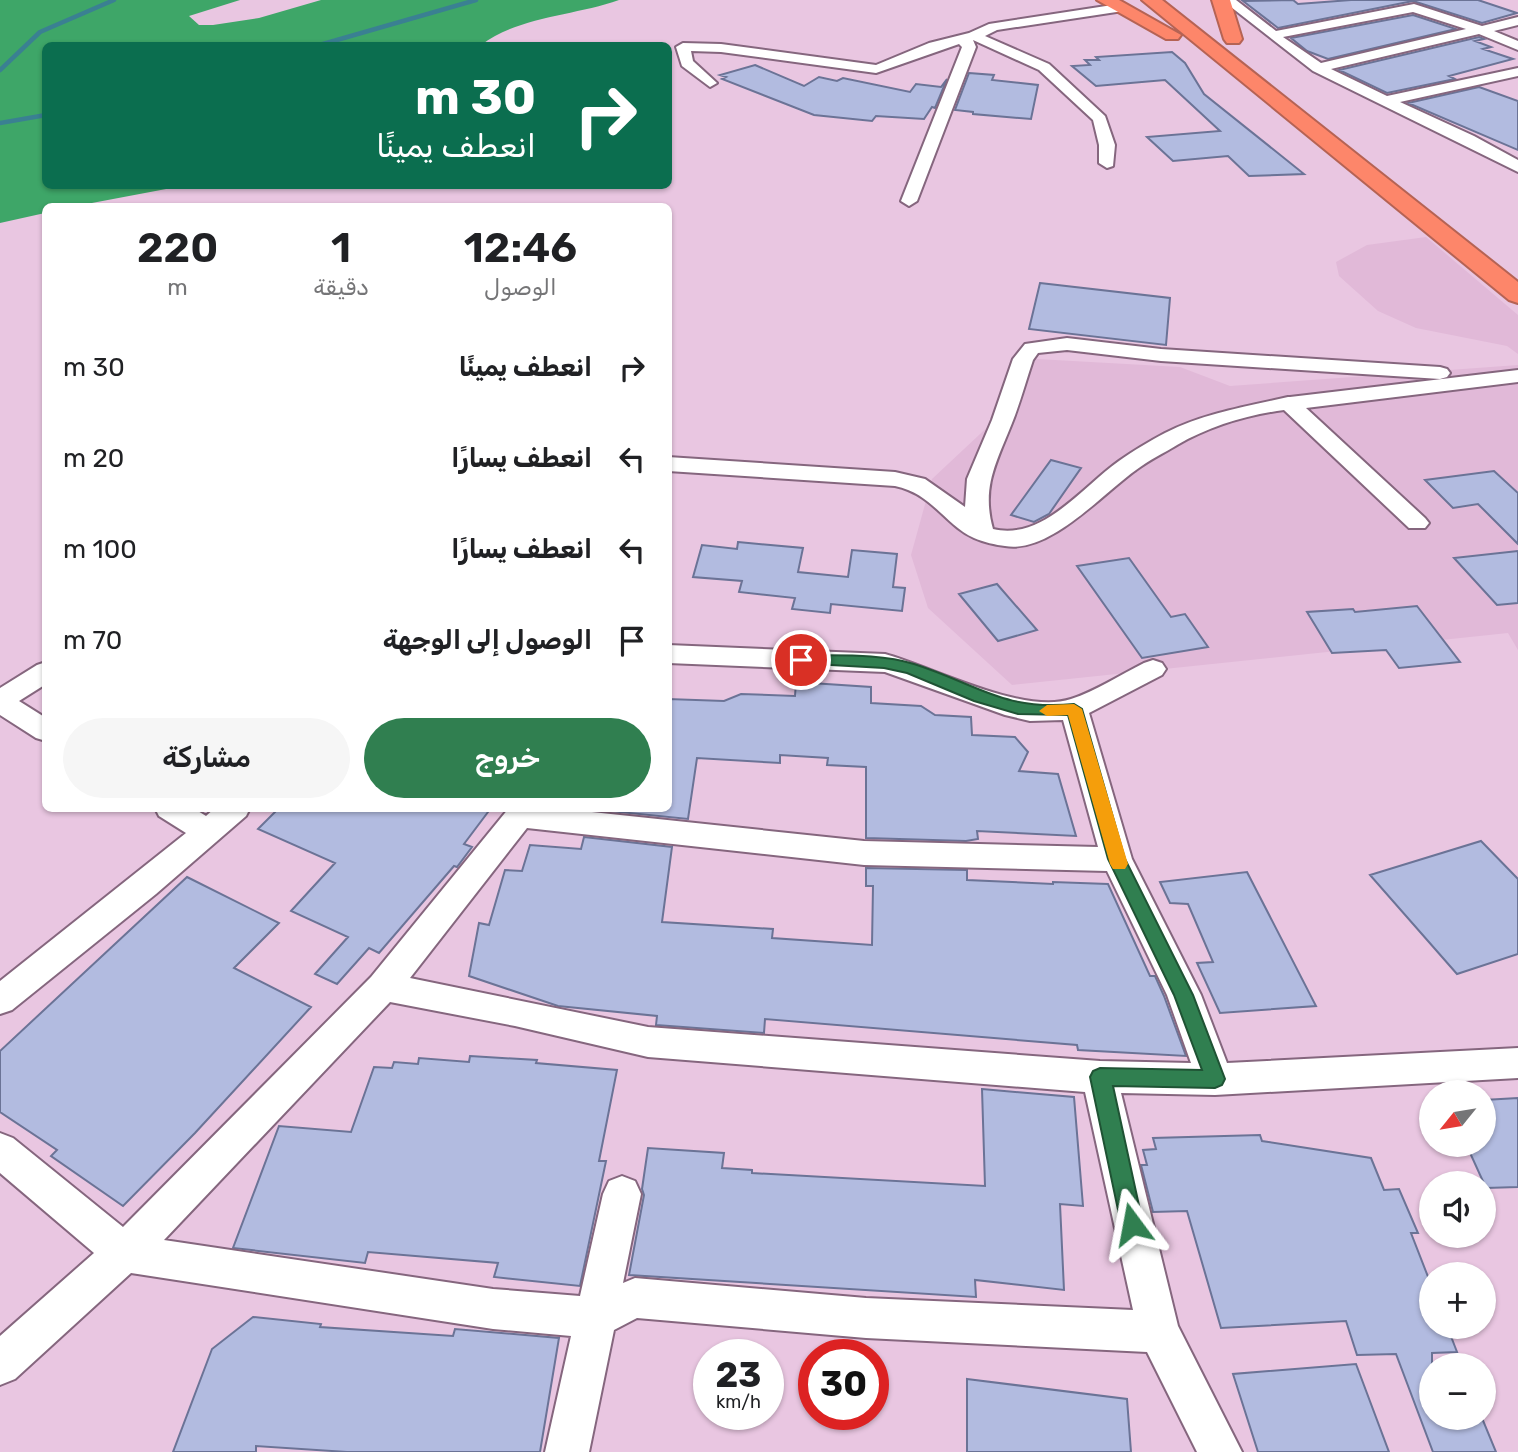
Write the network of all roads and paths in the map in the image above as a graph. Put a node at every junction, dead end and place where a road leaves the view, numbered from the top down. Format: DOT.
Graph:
graph roads {
  1 [pos="1112,4"];
  2 [pos="1175,8"];
  3 [pos="1221,8"];
  4 [pos="1147,10"];
  5 [pos="1518,21"];
  6 [pos="1479,29"];
  7 [pos="1273,35"];
  8 [pos="968,38"];
  9 [pos="1518,46"];
  10 [pos="1226,47"];
  11 [pos="1318,68"];
  12 [pos="1518,72"];
  13 [pos="1489,80"];
  14 [pos="710,83"];
  15 [pos="1518,87"];
  16 [pos="1386,101"];
  17 [pos="1331,119"];
  18 [pos="1107,163"];
  19 [pos="1518,167"];
  20 [pos="909,201"];
  21 [pos="1518,295"];
  22 [pos="1518,376"];
  23 [pos="1474,380"];
  24 [pos="1288,403"];
  25 [pos="672,464"];
  26 [pos="1417,523"];
  27 [pos="982,533"];
  28 [pos="672,654"];
  29 [pos="1153,669"];
  30 [pos="42,674"];
  31 [pos="0,701"];
  32 [pos="1074,709"];
  33 [pos="42,728"];
  34 [pos="176,812"];
  35 [pos="230,812"];
  36 [pos="523,812"];
  37 [pos="207,832"];
  38 [pos="1117,859"];
  39 [pos="383,987"];
  40 [pos="0,1000"];
  41 [pos="1518,1063"];
  42 [pos="1100,1077"];
  43 [pos="1215,1079"];
  44 [pos="0,1150"];
  45 [pos="622,1194"];
  46 [pos="124,1253"];
  47 [pos="594,1318"];
  48 [pos="1159,1332"];
  49 [pos="0,1364"];
  50 [pos="568,1452"];
  51 [pos="1220,1452"];
  1 -- 4 [label="highway"];
  1 -- 8 [label="street"];
  2 -- 4 [label="highway"];
  2 -- 10 [label="highway"];
  3 -- 7 [label="street"];
  3 -- 10 [label="highway"];
  4 -- 10 [label="highway"];
  5 -- 6 [label="street"];
  6 -- 7 [label="street"];
  6 -- 9 [label="street"];
  6 -- 11 [label="street"];
  7 -- 11 [label="street"];
  8 -- 14 [label="street"];
  8 -- 18 [label="street"];
  8 -- 20 [label="street"];
  10 -- 17 [label="highway"];
  10 -- 21 [label="highway"];
  11 -- 16 [label="street"];
  12 -- 13 [label="street"];
  13 -- 15 [label="street"];
  13 -- 16 [label="street"];
  16 -- 19 [label="street"];
  22 -- 23 [label="street"];
  23 -- 24 [label="street"];
  23 -- 27 [label="street"];
  24 -- 26 [label="street"];
  24 -- 27 [label="street"];
  25 -- 27 [label="street"];
  28 -- 32 [label="street"];
  29 -- 32 [label="street"];
  30 -- 31 [label="street"];
  31 -- 33 [label="street"];
  32 -- 38 [label="street"];
  34 -- 37 [label="street"];
  35 -- 37 [label="street"];
  36 -- 38 [label="street"];
  36 -- 39 [label="street"];
  37 -- 40 [label="street"];
  38 -- 43 [label="street"];
  39 -- 42 [label="street"];
  39 -- 46 [label="street"];
  41 -- 43 [label="street"];
  42 -- 43 [label="street"];
  42 -- 48 [label="street"];
  44 -- 46 [label="street"];
  45 -- 47 [label="street"];
  46 -- 47 [label="street"];
  46 -- 49 [label="street"];
  47 -- 48 [label="street"];
  47 -- 50 [label="street"];
  48 -- 51 [label="street"];
}
